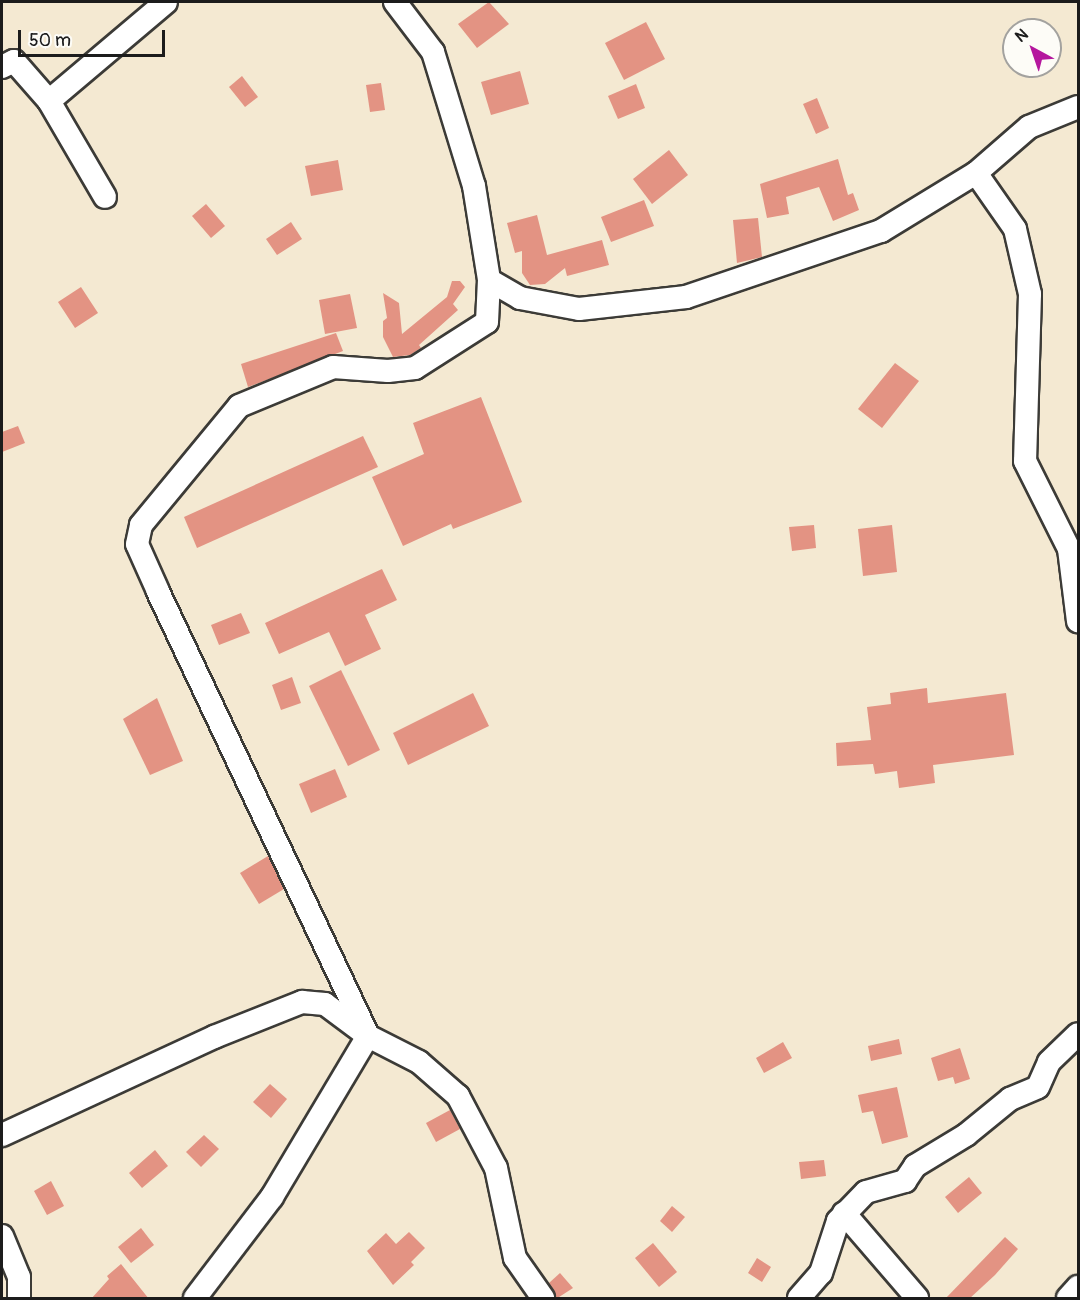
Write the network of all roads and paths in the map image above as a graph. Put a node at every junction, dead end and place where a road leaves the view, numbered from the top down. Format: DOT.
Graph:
graph roads {
  1 [pos="166,2"];
  2 [pos="395,2"];
  3 [pos="2,68"];
  4 [pos="49,101"];
  5 [pos="1078,107"];
  6 [pos="976,173"];
  7 [pos="105,197"];
  8 [pos="489,280"];
  9 [pos="1078,621"];
  10 [pos="1078,1034"];
  11 [pos="368,1036"];
  12 [pos="2,1134"];
  13 [pos="844,1213"];
  14 [pos="2,1236"];
  15 [pos="1078,1287"];
  16 [pos="19,1299"];
  17 [pos="195,1299"];
  18 [pos="543,1299"];
  19 [pos="800,1299"];
  20 [pos="917,1299"];
  21 [pos="1068,1299"];
  1 -- 4 [label="street"];
  2 -- 8 [label="street"];
  3 -- 4 [label="street"];
  4 -- 7 [label="street"];
  5 -- 6 [label="street"];
  6 -- 8 [label="street"];
  6 -- 9 [label="street"];
  8 -- 11 [label="street"];
  10 -- 13 [label="street"];
  11 -- 12 [label="street"];
  11 -- 17 [label="street"];
  11 -- 18 [label="street"];
  13 -- 19 [label="street"];
  13 -- 20 [label="street"];
  14 -- 16 [label="street"];
  15 -- 21 [label="street"];
}
